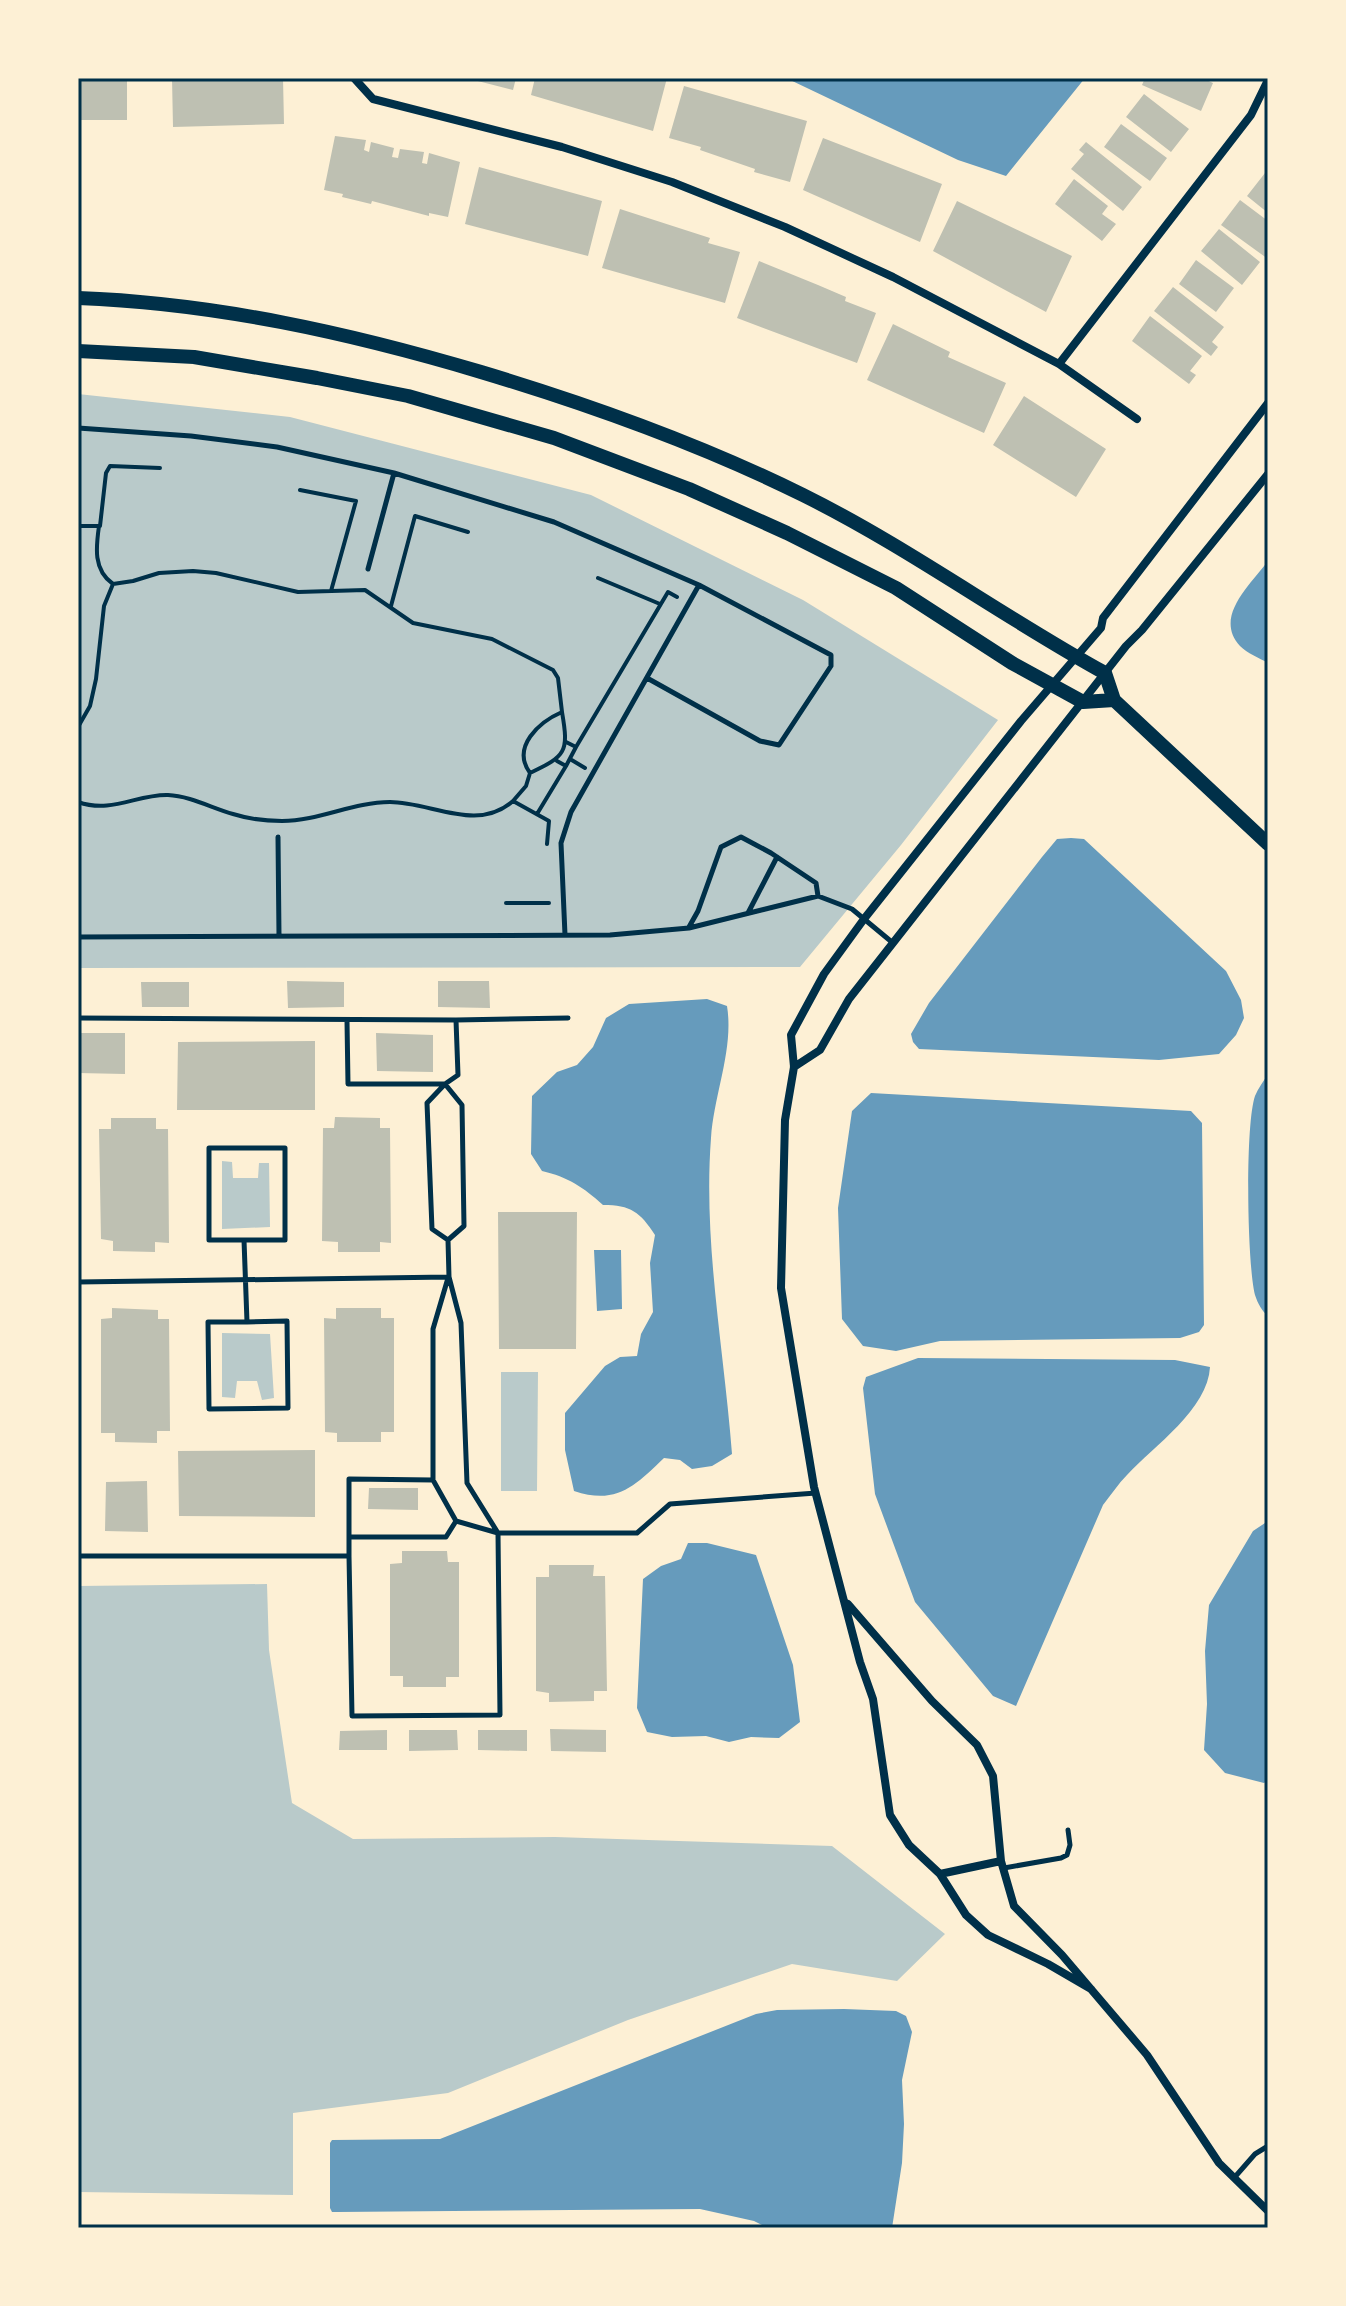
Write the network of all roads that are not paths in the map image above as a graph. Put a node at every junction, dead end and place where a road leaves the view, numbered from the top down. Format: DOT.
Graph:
graph roads {
  1 [pos="354,78"];
  2 [pos="1268,80"];
  3 [pos="78,298"];
  4 [pos="78,351"];
  5 [pos="1059,364"];
  6 [pos="1268,403"];
  7 [pos="1137,419"];
  8 [pos="78,428"];
  9 [pos="394,473"];
  10 [pos="1268,474"];
  11 [pos="368,569"];
  12 [pos="699,585"];
  13 [pos="1076,657"];
  14 [pos="1105,673"];
  15 [pos="647,678"];
  16 [pos="1051,684"];
  17 [pos="1114,700"];
  18 [pos="1083,702"];
  19 [pos="278,837"];
  20 [pos="1268,844"];
  21 [pos="777,857"];
  22 [pos="818,896"];
  23 [pos="747,914"];
  24 [pos="864,919"];
  25 [pos="689,928"];
  26 [pos="565,935"];
  27 [pos="279,936"];
  28 [pos="78,937"];
  29 [pos="893,943"];
  30 [pos="78,1018"];
  31 [pos="568,1018"];
  32 [pos="456,1020"];
  33 [pos="347,1021"];
  34 [pos="794,1067"];
  35 [pos="445,1084"];
  36 [pos="244,1240"];
  37 [pos="448,1240"];
  38 [pos="449,1277"];
  39 [pos="246,1280"];
  40 [pos="78,1282"];
  41 [pos="247,1322"];
  42 [pos="433,1480"];
  43 [pos="816,1493"];
  44 [pos="456,1521"];
  45 [pos="498,1533"];
  46 [pos="349,1537"];
  47 [pos="78,1556"];
  48 [pos="349,1556"];
  49 [pos="845,1600"];
  50 [pos="1068,1830"];
  51 [pos="1002,1864"];
  52 [pos="940,1874"];
  53 [pos="1091,1989"];
  54 [pos="1268,2146"];
  55 [pos="1234,2178"];
  56 [pos="1268,2211"];
  1 -- 5 [label="street"];
  2 -- 5 [label="street"];
  3 -- 13 [label="main road"];
  4 -- 16 [label="main road"];
  5 -- 7 [label="street"];
  6 -- 13 [label="street"];
  8 -- 9 [label="lane"];
  9 -- 11 [label="lane"];
  9 -- 12 [label="lane"];
  10 -- 14 [label="street"];
  12 -- 15 [label="lane"];
  12 -- 15 [label="lane"];
  13 -- 14 [label="main road"];
  13 -- 16 [label="street"];
  14 -- 17 [label="main road"];
  14 -- 18 [label="street"];
  15 -- 26 [label="lane"];
  16 -- 18 [label="main road"];
  16 -- 24 [label="street"];
  17 -- 18 [label="main road"];
  17 -- 20 [label="main road"];
  18 -- 29 [label="street"];
  19 -- 27 [label="lane"];
  21 -- 22 [label="lane"];
  21 -- 23 [label="lane"];
  21 -- 25 [label="lane"];
  22 -- 23 [label="lane"];
  22 -- 24 [label="lane"];
  23 -- 25 [label="lane"];
  24 -- 29 [label="lane"];
  24 -- 34 [label="street"];
  25 -- 26 [label="lane"];
  26 -- 27 [label="lane"];
  27 -- 28 [label="lane"];
  29 -- 34 [label="street"];
  30 -- 33 [label="lane"];
  31 -- 32 [label="lane"];
  32 -- 33 [label="lane"];
  32 -- 35 [label="lane"];
  33 -- 35 [label="lane"];
  34 -- 43 [label="street"];
  35 -- 37 [label="lane"];
  35 -- 37 [label="lane"];
  36 -- 36 [label="lane"];
  36 -- 39 [label="lane"];
  37 -- 38 [label="lane"];
  38 -- 39 [label="lane"];
  38 -- 42 [label="lane"];
  38 -- 45 [label="lane"];
  39 -- 40 [label="lane"];
  39 -- 41 [label="lane"];
  41 -- 41 [label="lane"];
  42 -- 44 [label="lane"];
  42 -- 46 [label="lane"];
  43 -- 45 [label="lane"];
  43 -- 49 [label="street"];
  44 -- 45 [label="lane"];
  44 -- 46 [label="lane"];
  45 -- 48 [label="lane"];
  46 -- 48 [label="lane"];
  47 -- 48 [label="lane"];
  49 -- 51 [label="street"];
  49 -- 52 [label="street"];
  50 -- 51 [label="lane"];
  51 -- 52 [label="street"];
  51 -- 53 [label="street"];
  52 -- 53 [label="street"];
  53 -- 55 [label="street"];
  54 -- 55 [label="lane"];
  55 -- 56 [label="street"];
}
